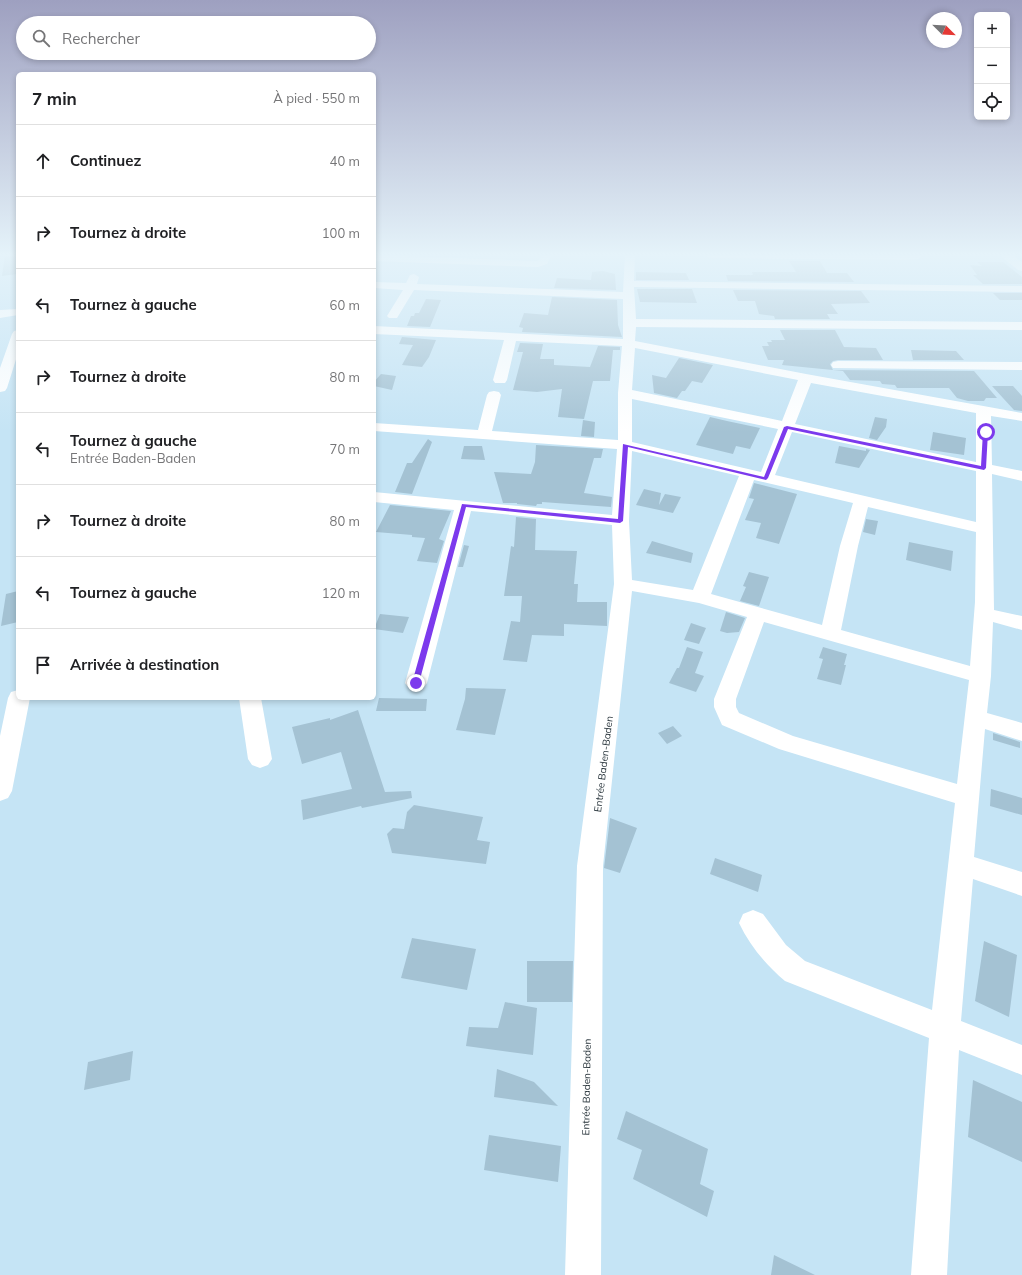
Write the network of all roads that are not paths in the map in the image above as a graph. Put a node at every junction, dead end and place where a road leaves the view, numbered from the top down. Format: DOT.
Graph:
graph roads {
  1 [pos="630,314"];
  2 [pos="630,323"];
  3 [pos="1022,326"];
  4 [pos="378,330"];
  5 [pos="511,338"];
  6 [pos="16,340"];
  7 [pos="628,343"];
  8 [pos="838,366"];
  9 [pos="1022,366"];
  10 [pos="806,378"];
  11 [pos="500,380"];
  12 [pos="0,388"];
  13 [pos="625,393"];
  14 [pos="494,395"];
  15 [pos="983,410"];
  16 [pos="1022,417"];
  17 [pos="376,427"];
  18 [pos="787,427"];
  19 [pos="484,435"];
  20 [pos="625,445"];
  21 [pos="984,468"];
  22 [pos="748,474"];
  23 [pos="1022,476"];
  24 [pos="766,478"];
  25 [pos="376,497"];
  26 [pos="862,500"];
  27 [pos="464,505"];
  28 [pos="620,521"];
  29 [pos="985,529"];
  30 [pos="624,584"];
  31 [pos="700,597"];
  32 [pos="758,613"];
  33 [pos="985,614"];
  34 [pos="1022,623"];
  35 [pos="830,634"];
  36 [pos="981,676"];
  37 [pos="416,683"];
  38 [pos="19,700"];
  39 [pos="250,700"];
  40 [pos="976,718"];
  41 [pos="1022,732"];
  42 [pos="260,760"];
  43 [pos="0,791"];
  44 [pos="968,797"];
  45 [pos="961,864"];
  46 [pos="1022,884"];
  47 [pos="754,922"];
  48 [pos="945,1030"];
  49 [pos="1022,1060"];
  50 [pos="583,1275"];
  51 [pos="929,1275"];
  1 -- 2 [label="street, Entrée Baden-Baden"];
  2 -- 3 [label="street"];
  2 -- 7 [label="street, Entrée Baden-Baden"];
  4 -- 5 [label="street"];
  5 -- 7 [label="street"];
  5 -- 11 [label="street"];
  6 -- 12 [label="street"];
  7 -- 10 [label="street"];
  7 -- 13 [label="street, Entrée Baden-Baden"];
  8 -- 9 [label="street"];
  10 -- 15 [label="street"];
  10 -- 18 [label="street"];
  13 -- 18 [label="street"];
  13 -- 20 [label="street, Entrée Baden-Baden"];
  14 -- 19 [label="street"];
  15 -- 16 [label="street"];
  15 -- 21 [label="street"];
  17 -- 19 [label="street"];
  18 -- 21 [label="street"];
  18 -- 24 [label="street"];
  19 -- 20 [label="street"];
  20 -- 22 [label="street"];
  20 -- 28 [label="street, Entrée Baden-Baden"];
  21 -- 23 [label="street"];
  21 -- 29 [label="street"];
  22 -- 24 [label="street"];
  22 -- 31 [label="street"];
  24 -- 26 [label="street"];
  25 -- 27 [label="street"];
  26 -- 29 [label="street"];
  26 -- 35 [label="street"];
  27 -- 28 [label="street"];
  27 -- 37 [label="street"];
  28 -- 30 [label="street, Entrée Baden-Baden"];
  29 -- 33 [label="street"];
  30 -- 31 [label="street"];
  30 -- 50 [label="street, Entrée Baden-Baden"];
  31 -- 32 [label="street"];
  32 -- 35 [label="street"];
  32 -- 44 [label="street"];
  33 -- 34 [label="street"];
  33 -- 36 [label="street"];
  35 -- 36 [label="street"];
  36 -- 40 [label="street"];
  38 -- 43 [label="street"];
  39 -- 42 [label="street"];
  40 -- 41 [label="street"];
  40 -- 44 [label="street"];
  44 -- 45 [label="street"];
  45 -- 46 [label="street"];
  45 -- 48 [label="street"];
  47 -- 48 [label="street"];
  48 -- 49 [label="street"];
  48 -- 51 [label="street"];
}
